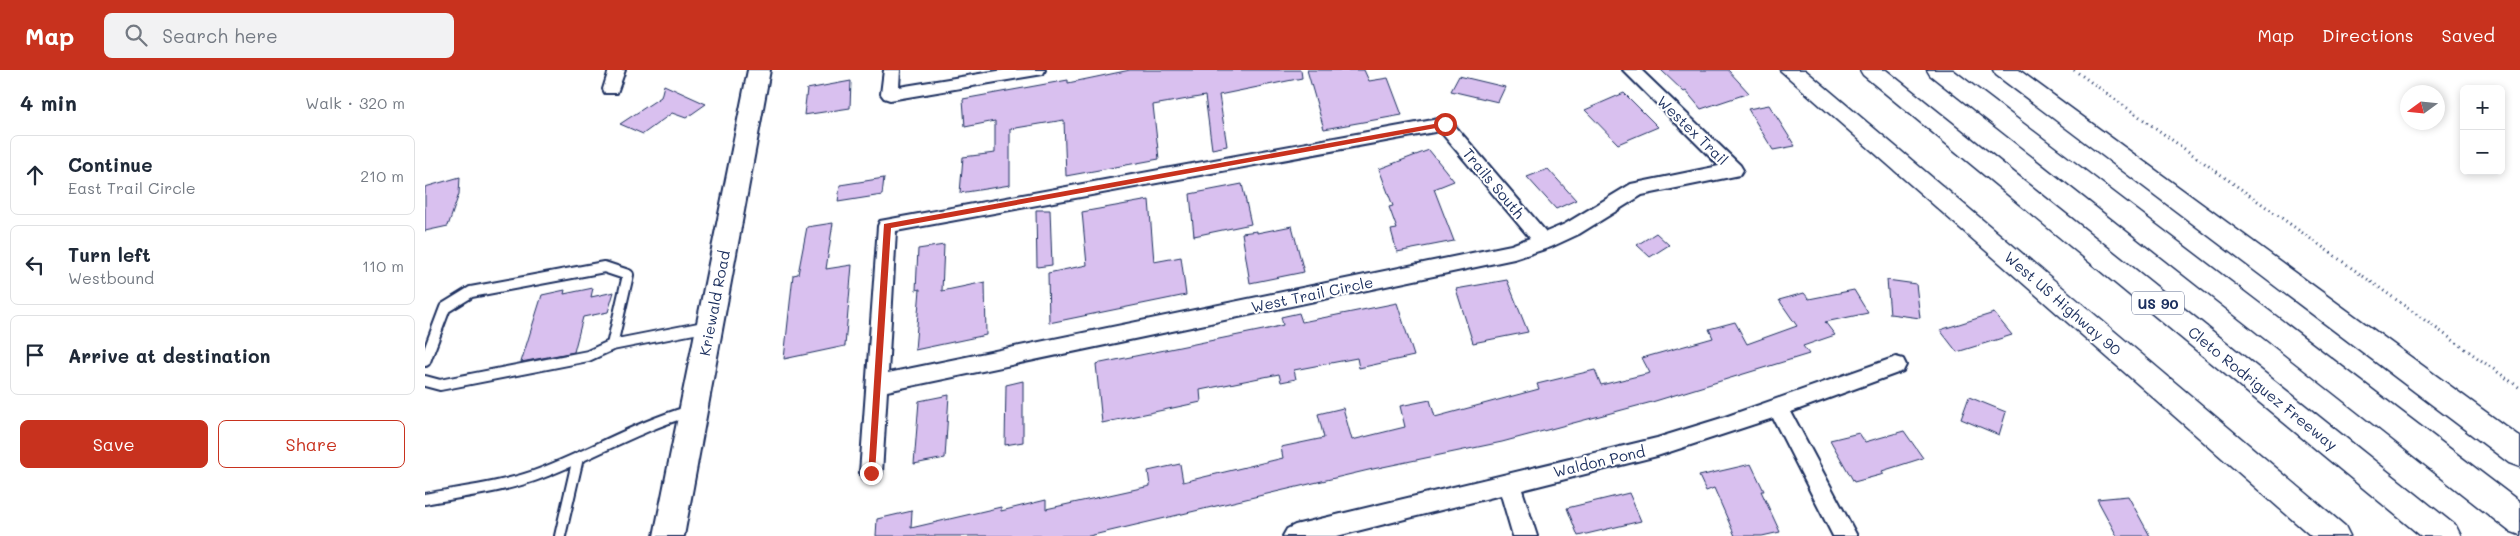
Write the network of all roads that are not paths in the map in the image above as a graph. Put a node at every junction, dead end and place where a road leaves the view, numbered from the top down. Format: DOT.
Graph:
graph roads {
  1 [pos="617,70"];
  2 [pos="759,70"];
  3 [pos="892,70"];
  4 [pos="1037,70"];
  5 [pos="1631,70"];
  6 [pos="1791,70"];
  7 [pos="1871,70"];
  8 [pos="1939,70"];
  9 [pos="2004,70"];
  10 [pos="611,89"];
  11 [pos="1734,170"];
  12 [pos="1544,242"];
  13 [pos="710,326"];
  14 [pos="612,345"];
  15 [pos="425,361"];
  16 [pos="1896,365"];
  17 [pos="425,380"];
  18 [pos="877,384"];
  19 [pos="1777,407"];
  20 [pos="694,410"];
  21 [pos="2520,454"];
  22 [pos="578,458"];
  23 [pos="871,473"];
  24 [pos="1508,483"];
  25 [pos="425,499"];
  26 [pos="2520,521"];
  27 [pos="560,536"];
  28 [pos="669,536"];
  29 [pos="1295,536"];
  30 [pos="1525,536"];
  31 [pos="1845,536"];
  32 [pos="2334,536"];
  33 [pos="2445,536"];
  1 -- 10 [label="street"];
  2 -- 13 [label="street, Kriewald Road"];
  3 -- 4 [label="street"];
  5 -- 11 [label="street, Westex Trail"];
  6 -- 32 [label="main road, West US Highway 90"];
  7 -- 33 [label="main road, Cleto Rodriguez Freeway / US 90"];
  8 -- 26 [label="main road"];
  9 -- 21 [label="main road"];
  11 -- 12 [label="street, West Trail Circle"];
  12 -- 18 [label="street, West Trail Circle"];
  12 -- 18 [label="street, Trails South"];
  13 -- 14 [label="lane"];
  13 -- 20 [label="street, Kriewald Road"];
  14 -- 15 [label="lane"];
  14 -- 17 [label="lane"];
  16 -- 19 [label="street, Waldon Pond"];
  18 -- 23 [label="street"];
  19 -- 24 [label="street, Waldon Pond"];
  19 -- 31 [label="street"];
  20 -- 22 [label="lane"];
  20 -- 28 [label="street, Kriewald Road"];
  22 -- 25 [label="lane"];
  22 -- 27 [label="lane"];
  24 -- 29 [label="street, Waldon Pond"];
  24 -- 30 [label="street"];
}
